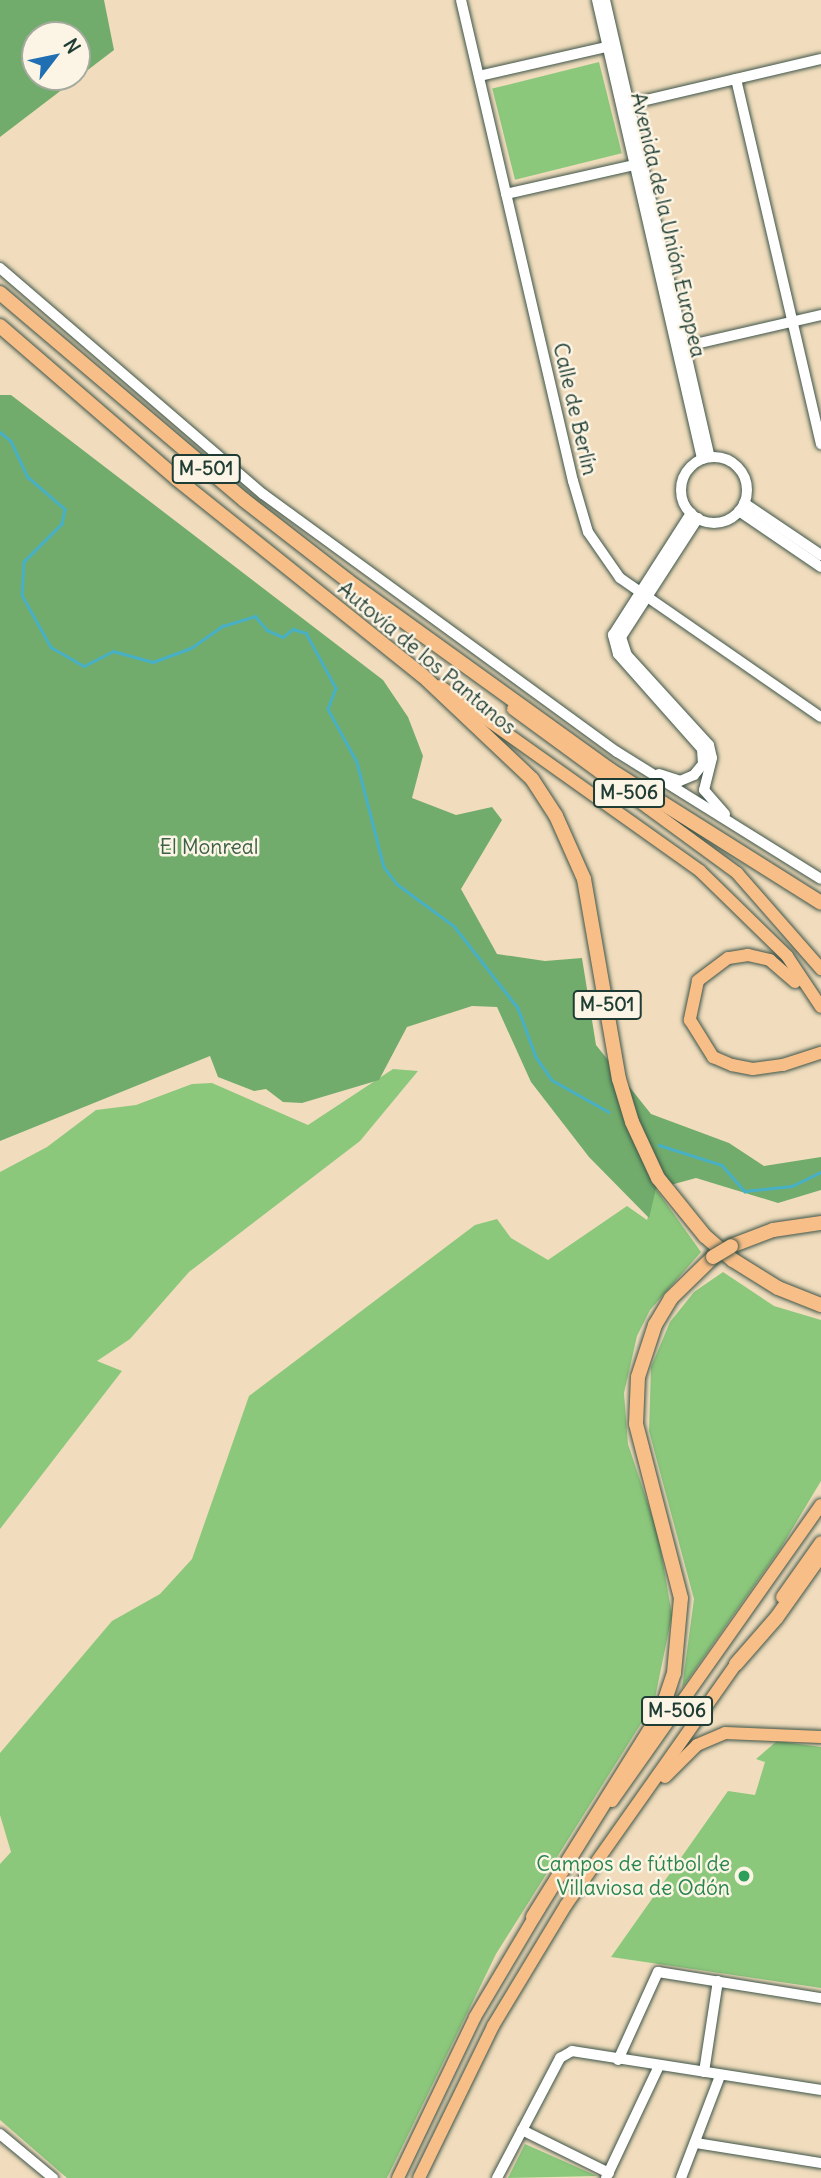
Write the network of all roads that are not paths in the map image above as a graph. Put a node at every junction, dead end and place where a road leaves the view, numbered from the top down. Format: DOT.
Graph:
graph roads {
  1 [pos="461,0"];
  2 [pos="597,0"];
  3 [pos="605,0"];
  4 [pos="607,47"];
  5 [pos="821,59"];
  6 [pos="479,76"];
  7 [pos="736,79"];
  8 [pos="625,105"];
  9 [pos="635,165"];
  10 [pos="506,194"];
  11 [pos="0,268"];
  12 [pos="0,293"];
  13 [pos="821,315"];
  14 [pos="792,321"];
  15 [pos="0,326"];
  16 [pos="681,347"];
  17 [pos="821,444"];
  18 [pos="706,458"];
  19 [pos="742,507"];
  20 [pos="695,515"];
  21 [pos="821,555"];
  22 [pos="821,567"];
  23 [pos="642,594"];
  24 [pos="420,635"];
  25 [pos="422,675"];
  26 [pos="821,717"];
  27 [pos="617,752"];
  28 [pos="779,853"];
  29 [pos="821,879"];
  30 [pos="821,903"];
  31 [pos="821,969"];
  32 [pos="821,1009"];
  33 [pos="821,1053"];
  34 [pos="821,1223"];
  35 [pos="821,1305"];
  36 [pos="821,1505"];
  37 [pos="821,1542"];
  38 [pos="821,1555"];
  39 [pos="736,1664"];
  40 [pos="821,1737"];
  41 [pos="599,1855"];
  42 [pos="533,1917"];
  43 [pos="718,1981"];
  44 [pos="821,1998"];
  45 [pos="618,2060"];
  46 [pos="659,2066"];
  47 [pos="704,2072"];
  48 [pos="720,2076"];
  49 [pos="821,2090"];
  50 [pos="522,2130"];
  51 [pos="0,2134"];
  52 [pos="695,2143"];
  53 [pos="821,2163"];
  54 [pos="608,2176"];
  55 [pos="53,2178"];
  56 [pos="398,2178"];
  57 [pos="419,2178"];
  58 [pos="497,2178"];
  59 [pos="681,2178"];
  1 -- 6 [label="street, Calle de Berlín"];
  2 -- 4 [label="street, Avenida de la Unión Europea"];
  3 -- 8 [label="street, Avenida de la Unión Europea"];
  4 -- 6 [label="street"];
  4 -- 8 [label="street, Avenida de la Unión Europea"];
  5 -- 7 [label="street"];
  6 -- 10 [label="street, Calle de Berlín"];
  7 -- 8 [label="street"];
  7 -- 14 [label="street"];
  8 -- 9 [label="street, Avenida de la Unión Europea"];
  8 -- 16 [label="street, Avenida de la Unión Europea"];
  9 -- 10 [label="street"];
  9 -- 16 [label="street, Avenida de la Unión Europea"];
  10 -- 23 [label="street, Calle de Berlín"];
  11 -- 27 [label="street"];
  12 -- 24 [label="highway, Autovía de los Pantanos / M-501"];
  13 -- 14 [label="street"];
  14 -- 16 [label="street"];
  14 -- 17 [label="street"];
  15 -- 25 [label="highway, Autovía de los Pantanos / M-501"];
  16 -- 18 [label="street, Avenida de la Unión Europea"];
  18 -- 19 [label="street"];
  18 -- 20 [label="street"];
  19 -- 20 [label="street"];
  19 -- 21 [label="street"];
  19 -- 22 [label="street"];
  20 -- 23 [label="street"];
  23 -- 26 [label="street, Calle de Berlín"];
  23 -- 27 [label="street"];
  23 -- 28 [label="street"];
  24 -- 30 [label="highway, Autovía de los Pantanos / M-501"];
  24 -- 31 [label="main road, M-506"];
  25 -- 32 [label="main road, M-506"];
  25 -- 35 [label="highway, Autovía de los Pantanos / M-501"];
  27 -- 28 [label="street"];
  28 -- 29 [label="street"];
  32 -- 33 [label="main road"];
  34 -- 42 [label="highway, bridge"];
  36 -- 42 [label="main road, M-506"];
  37 -- 39 [label="main road, M-506"];
  38 -- 39 [label="highway"];
  39 -- 41 [label="main road, M-506"];
  40 -- 41 [label="main road"];
  41 -- 57 [label="main road, M-506"];
  42 -- 56 [label="main road, M-506"];
  43 -- 44 [label="street"];
  43 -- 45 [label="street"];
  43 -- 47 [label="street"];
  45 -- 46 [label="street"];
  45 -- 50 [label="street"];
  46 -- 47 [label="street"];
  46 -- 54 [label="street"];
  47 -- 48 [label="street"];
  48 -- 49 [label="street"];
  48 -- 52 [label="street"];
  50 -- 54 [label="street"];
  50 -- 58 [label="street"];
  51 -- 55 [label="street"];
  52 -- 53 [label="street"];
  52 -- 59 [label="street"];
}
